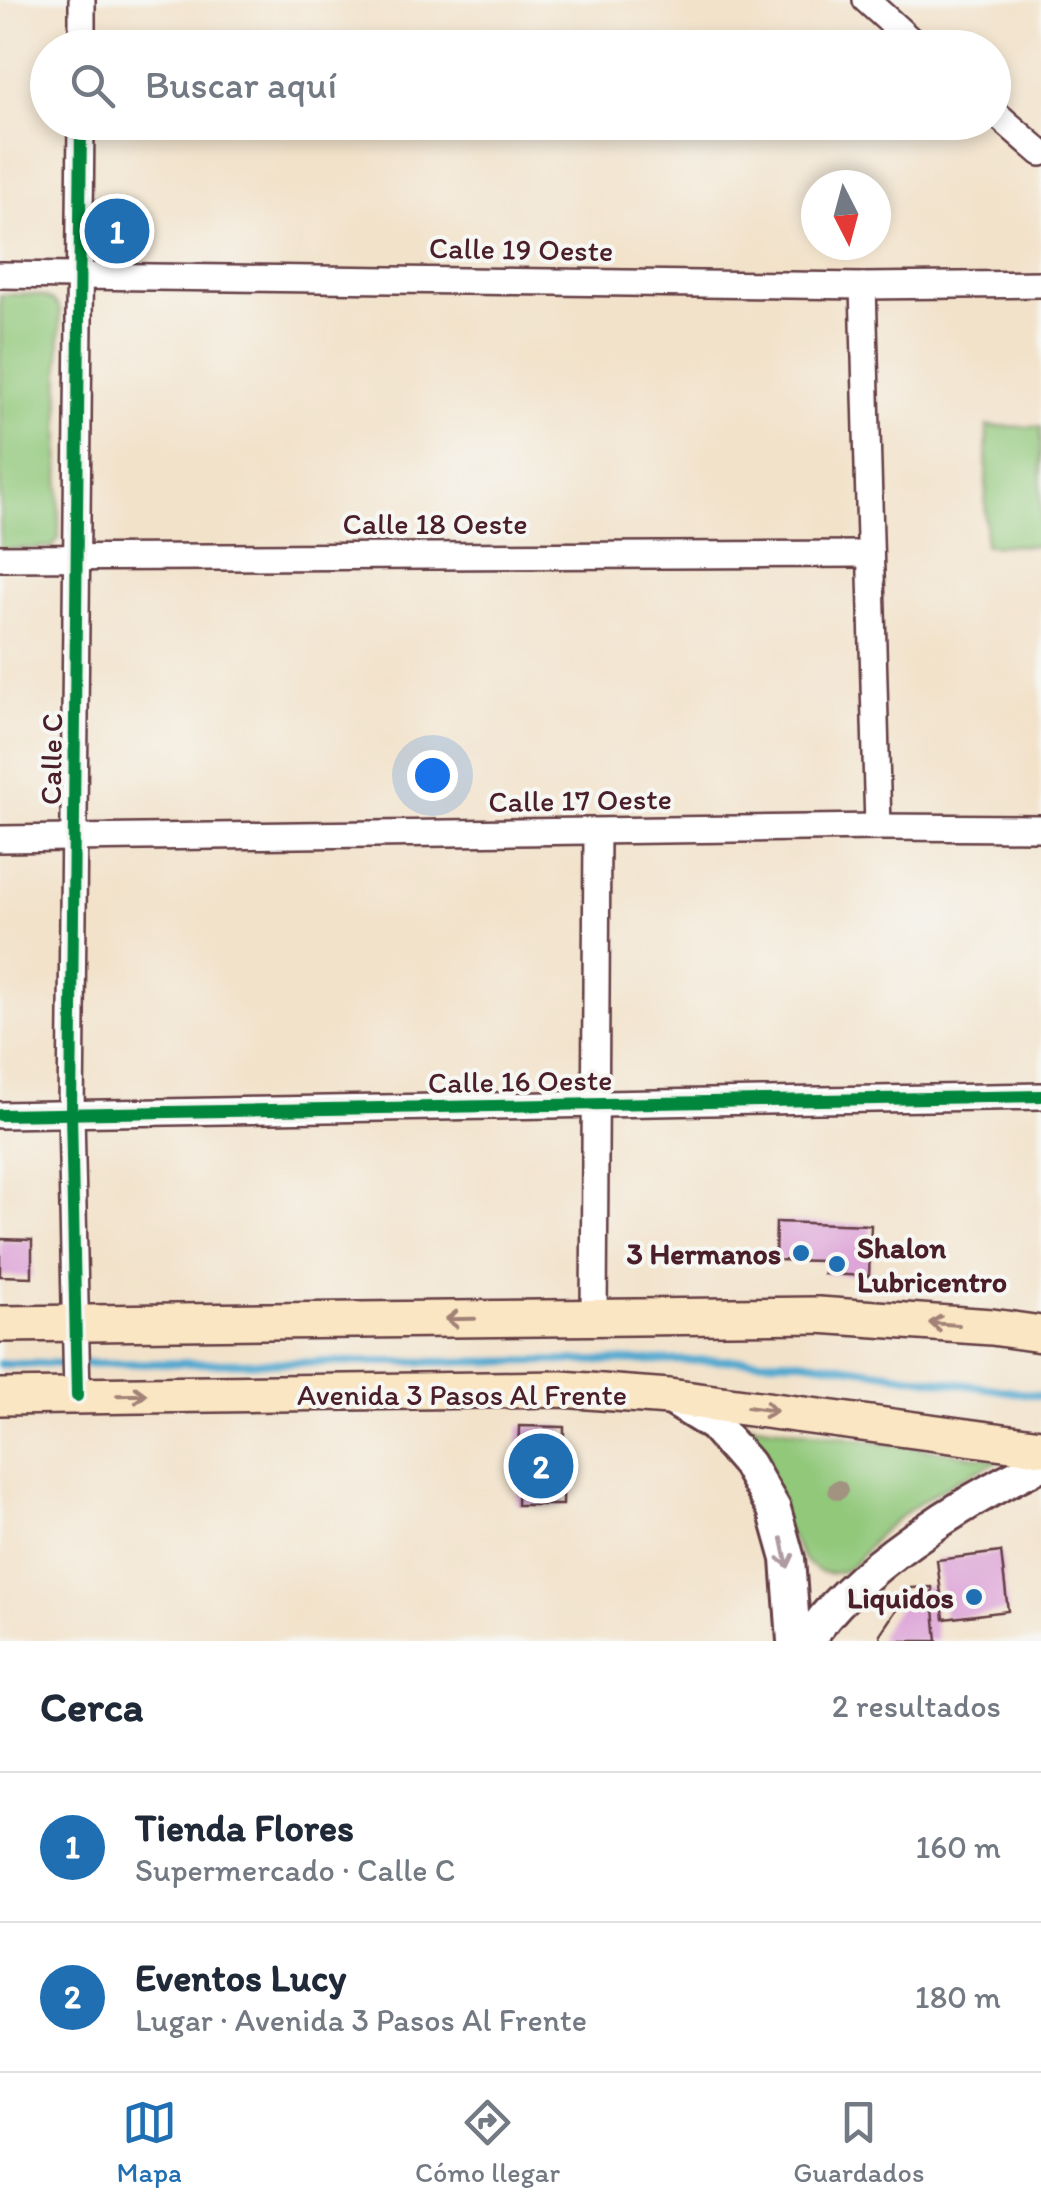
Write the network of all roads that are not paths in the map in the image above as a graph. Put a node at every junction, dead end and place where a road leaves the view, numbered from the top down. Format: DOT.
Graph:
graph roads {
  1 [pos="82,0"];
  2 [pos="866,0"];
  3 [pos="82,30"];
  4 [pos="898,30"];
  5 [pos="1011,126"];
  6 [pos="81,140"];
  7 [pos="1041,152"];
  8 [pos="0,275"];
  9 [pos="79,276"];
  10 [pos="1041,284"];
  11 [pos="862,286"];
  12 [pos="870,554"];
  13 [pos="0,558"];
  14 [pos="78,558"];
  15 [pos="878,827"];
  16 [pos="1041,828"];
  17 [pos="596,832"];
  18 [pos="0,840"];
  19 [pos="76,840"];
  20 [pos="1041,1096"];
  21 [pos="597,1105"];
  22 [pos="71,1114"];
  23 [pos="0,1115"];
  24 [pos="594,1318"];
  25 [pos="0,1324"];
  26 [pos="1041,1334"];
  27 [pos="75,1360"];
  28 [pos="670,1396"];
  29 [pos="0,1397"];
  30 [pos="1041,1447"];
  31 [pos="1041,1464"];
  32 [pos="794,1641"];
  33 [pos="808,1641"];
  1 -- 3 [label="street"];
  2 -- 4 [label="street"];
  5 -- 7 [label="street"];
  6 -- 9 [label="street, Calle C"];
  8 -- 9 [label="street, Calle 19 Oeste"];
  9 -- 11 [label="street, Calle 19 Oeste"];
  9 -- 14 [label="street, Calle C"];
  10 -- 11 [label="street, Calle 19 Oeste"];
  11 -- 12 [label="street"];
  12 -- 14 [label="street, Calle 18 Oeste"];
  12 -- 15 [label="street"];
  13 -- 14 [label="street, Calle 18 Oeste"];
  14 -- 19 [label="street, Calle C"];
  15 -- 16 [label="street, Calle 17 Oeste"];
  15 -- 17 [label="street, Calle 17 Oeste"];
  17 -- 19 [label="street, Calle 17 Oeste"];
  17 -- 21 [label="street"];
  18 -- 19 [label="street, Calle 17 Oeste"];
  19 -- 22 [label="street, Calle C"];
  20 -- 21 [label="street, Calle 16 Oeste"];
  21 -- 22 [label="street, Calle 16 Oeste"];
  21 -- 24 [label="street"];
  22 -- 23 [label="street, Calle 16 Oeste"];
  22 -- 27 [label="street, Calle C"];
  26 -- 24 [label="main road, Avenida 3 Pasos Al Frente, one-way"];
  24 -- 27 [label="main road, Avenida 3 Pasos Al Frente, one-way"];
  25 -- 27 [label="main road, Avenida 3 Pasos Al Frente"];
  27 -- 28 [label="main road, Avenida 3 Pasos Al Frente, one-way"];
  27 -- 29 [label="main road, Avenida 3 Pasos Al Frente"];
  28 -- 30 [label="main road, Avenida 3 Pasos Al Frente, one-way"];
  28 -- 32 [label="street, one-way"];
  31 -- 33 [label="street"];
}
